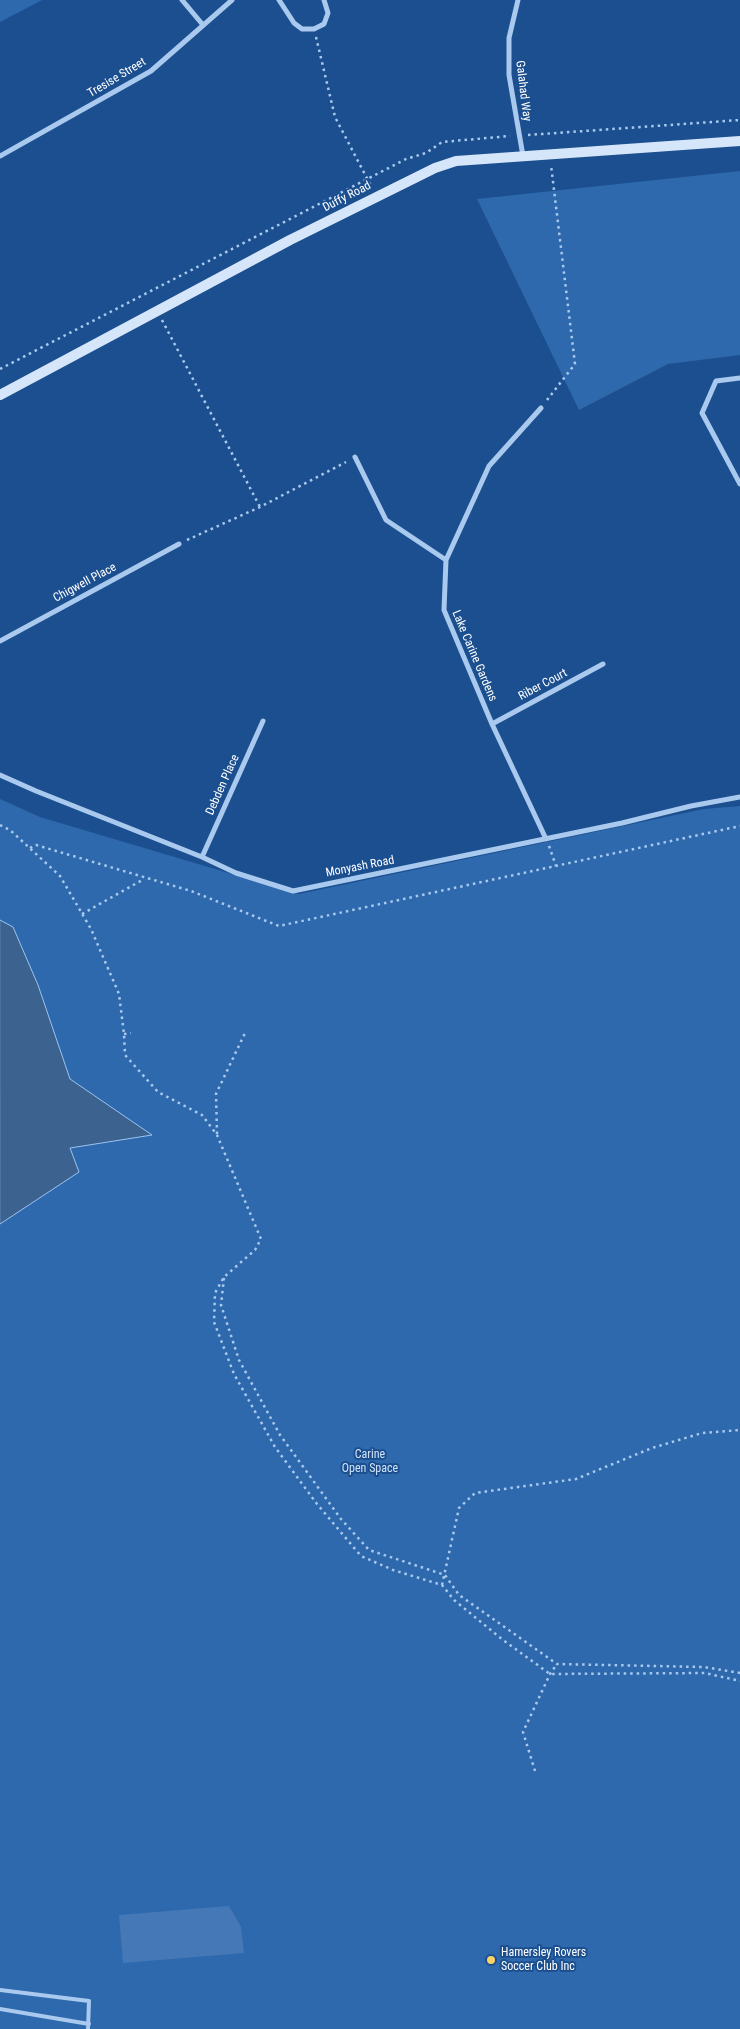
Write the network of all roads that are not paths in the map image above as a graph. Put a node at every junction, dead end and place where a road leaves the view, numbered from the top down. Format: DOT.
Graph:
graph roads {
  1 [pos="182,0"];
  2 [pos="232,0"];
  3 [pos="279,0"];
  4 [pos="324,0"];
  5 [pos="518,0"];
  6 [pos="203,25"];
  7 [pos="740,141"];
  8 [pos="0,156"];
  9 [pos="523,156"];
  10 [pos="740,378"];
  11 [pos="0,395"];
  12 [pos="541,408"];
  13 [pos="355,457"];
  14 [pos="740,484"];
  15 [pos="179,544"];
  16 [pos="446,560"];
  17 [pos="0,641"];
  18 [pos="603,664"];
  19 [pos="263,721"];
  20 [pos="492,724"];
  21 [pos="0,775"];
  22 [pos="740,797"];
  23 [pos="546,839"];
  24 [pos="202,857"];
  25 [pos="0,1990"];
  26 [pos="0,2009"];
  27 [pos="88,2027"];
  1 -- 6 [label="street"];
  2 -- 6 [label="street, Tresise Street"];
  3 -- 4 [label="street"];
  5 -- 9 [label="street, Galahad Way"];
  6 -- 8 [label="street, Tresise Street"];
  7 -- 9 [label="main road, Duffy Road"];
  9 -- 11 [label="main road, Duffy Road"];
  10 -- 14 [label="street"];
  12 -- 16 [label="street, Lake Carine Gardens"];
  13 -- 16 [label="street"];
  15 -- 17 [label="street, Chigwell Place"];
  16 -- 20 [label="street, Lake Carine Gardens"];
  18 -- 20 [label="street, Riber Court"];
  19 -- 24 [label="street, Debden Place"];
  20 -- 23 [label="street, Lake Carine Gardens"];
  21 -- 24 [label="street, Monyash Road"];
  22 -- 23 [label="street, Monyash Road"];
  23 -- 24 [label="street, Monyash Road"];
  25 -- 27 [label="lane"];
  26 -- 27 [label="lane"];
}
